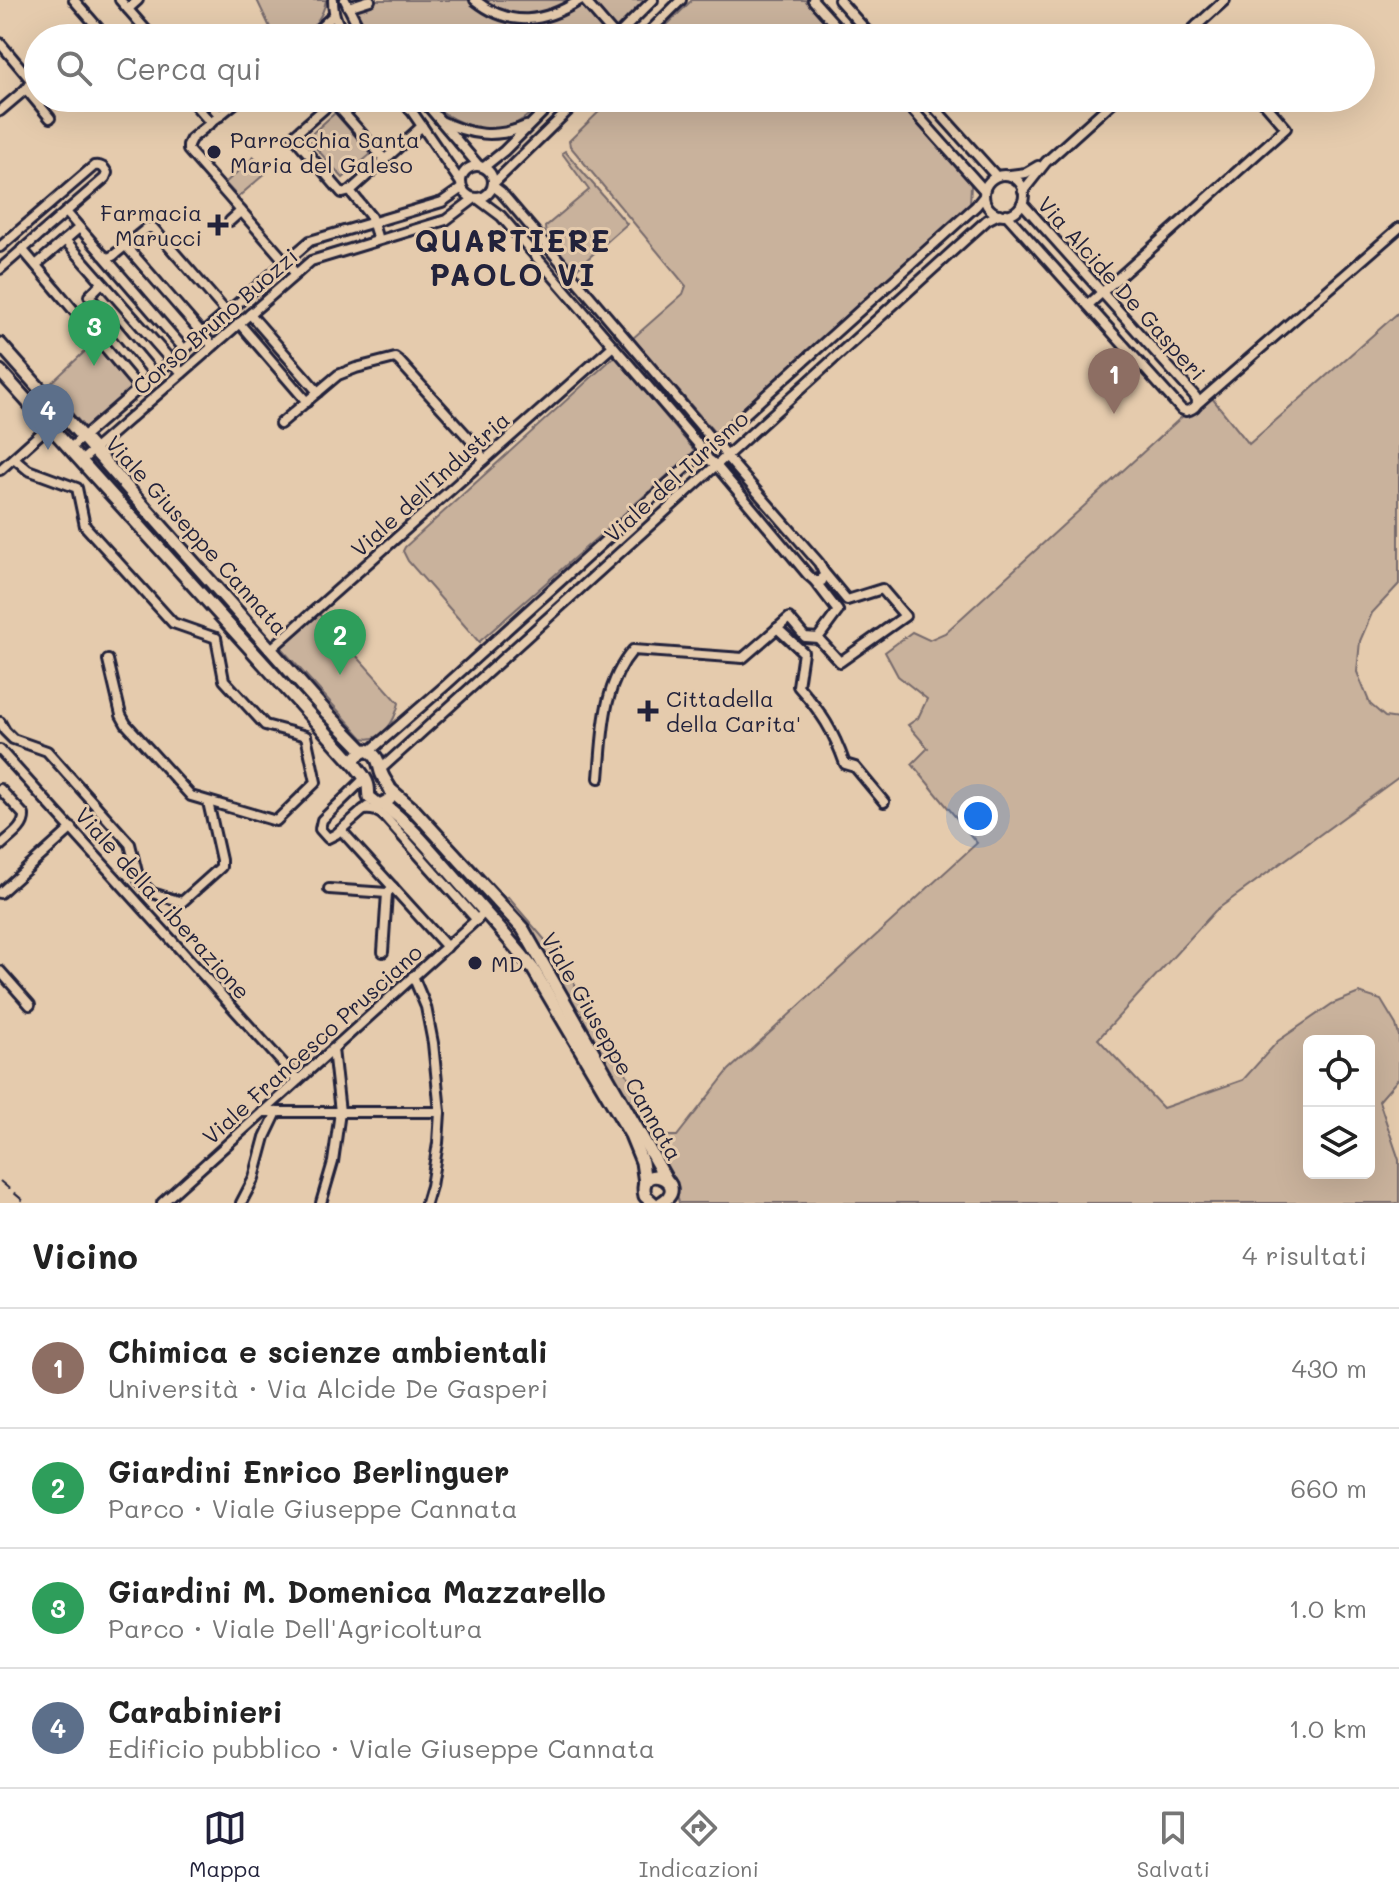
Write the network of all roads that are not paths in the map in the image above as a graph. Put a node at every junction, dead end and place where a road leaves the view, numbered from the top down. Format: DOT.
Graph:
graph roads {
  1 [pos="74,0"];
  2 [pos="120,0"];
  3 [pos="138,0"];
  4 [pos="333,0"];
  5 [pos="370,0"];
  6 [pos="475,0"];
  7 [pos="582,0"];
  8 [pos="653,0"];
  9 [pos="681,0"];
  10 [pos="813,0"];
  11 [pos="839,0"];
  12 [pos="1225,0"];
  13 [pos="347,4"];
  14 [pos="128,9"];
  15 [pos="334,15"];
  16 [pos="95,24"];
  17 [pos="141,24"];
  18 [pos="324,24"];
  19 [pos="337,24"];
  20 [pos="357,24"];
  21 [pos="603,24"];
  22 [pos="629,24"];
  23 [pos="656,24"];
  24 [pos="834,24"];
  25 [pos="860,24"];
  26 [pos="1198,24"];
  27 [pos="0,43"];
  28 [pos="24,72"];
  29 [pos="24,91"];
  30 [pos="0,111"];
  31 [pos="45,112"];
  32 [pos="201,112"];
  33 [pos="217,112"];
  34 [pos="225,112"];
  35 [pos="318,112"];
  36 [pos="342,112"];
  37 [pos="411,112"];
  38 [pos="433,112"];
  39 [pos="544,112"];
  40 [pos="567,112"];
  41 [pos="914,112"];
  42 [pos="939,112"];
  43 [pos="1101,112"];
  44 [pos="1272,112"];
  45 [pos="220,116"];
  46 [pos="50,118"];
  47 [pos="441,121"];
  48 [pos="534,122"];
  49 [pos="211,123"];
  50 [pos="422,126"];
  51 [pos="385,160"];
  52 [pos="1046,162"];
  53 [pos="482,166"];
  54 [pos="996,176"];
  55 [pos="1009,176"];
  56 [pos="462,185"];
  57 [pos="493,185"];
  58 [pos="350,191"];
  59 [pos="1023,191"];
  60 [pos="984,193"];
  61 [pos="476,198"];
  62 [pos="1022,203"];
  63 [pos="241,211"];
  64 [pos="66,212"];
  65 [pos="1002,214"];
  66 [pos="230,221"];
  67 [pos="374,222"];
  68 [pos="79,228"];
  69 [pos="1399,228"];
  70 [pos="65,240"];
  71 [pos="378,240"];
  72 [pos="125,245"];
  73 [pos="0,247"];
  74 [pos="22,249"];
  75 [pos="103,255"];
  76 [pos="285,262"];
  77 [pos="36,265"];
  78 [pos="0,269"];
  79 [pos="296,274"];
  80 [pos="102,283"];
  81 [pos="1102,292"];
  82 [pos="1088,305"];
  83 [pos="227,313"];
  84 [pos="250,314"];
  85 [pos="239,323"];
  86 [pos="202,335"];
  87 [pos="0,344"];
  88 [pos="213,346"];
  89 [pos="613,346"];
  90 [pos="185,350"];
  91 [pos="172,361"];
  92 [pos="0,371"];
  93 [pos="182,373"];
  94 [pos="156,376"];
  95 [pos="140,389"];
  96 [pos="318,392"];
  97 [pos="307,402"];
  98 [pos="1197,404"];
  99 [pos="280,424"];
  100 [pos="49,426"];
  101 [pos="83,437"];
  102 [pos="714,442"];
  103 [pos="70,448"];
  104 [pos="94,449"];
  105 [pos="704,451"];
  106 [pos="725,455"];
  107 [pos="14,458"];
  108 [pos="484,460"];
  109 [pos="81,461"];
  110 [pos="715,464"];
  111 [pos="0,470"];
  112 [pos="92,473"];
  113 [pos="77,488"];
  114 [pos="577,566"];
  115 [pos="823,571"];
  116 [pos="588,579"];
  117 [pos="815,581"];
  118 [pos="230,626"];
  119 [pos="777,628"];
  120 [pos="216,638"];
  121 [pos="818,638"];
  122 [pos="271,649"];
  123 [pos="108,660"];
  124 [pos="446,685"];
  125 [pos="458,697"];
  126 [pos="0,722"];
  127 [pos="318,725"];
  128 [pos="306,736"];
  129 [pos="0,750"];
  130 [pos="367,751"];
  131 [pos="355,765"];
  132 [pos="381,769"];
  133 [pos="365,778"];
  134 [pos="599,778"];
  135 [pos="0,789"];
  136 [pos="392,791"];
  137 [pos="208,802"];
  138 [pos="884,802"];
  139 [pos="378,803"];
  140 [pos="363,810"];
  141 [pos="72,828"];
  142 [pos="341,830"];
  143 [pos="0,846"];
  144 [pos="144,885"];
  145 [pos="329,889"];
  146 [pos="390,890"];
  147 [pos="0,893"];
  148 [pos="132,895"];
  149 [pos="481,916"];
  150 [pos="447,947"];
  151 [pos="383,952"];
  152 [pos="0,971"];
  153 [pos="413,976"];
  154 [pos="30,1005"];
  155 [pos="333,1049"];
  156 [pos="298,1080"];
  157 [pos="263,1112"];
  158 [pos="277,1112"];
  159 [pos="340,1112"];
  160 [pos="440,1112"];
  161 [pos="644,1185"];
  162 [pos="669,1185"];
  163 [pos="162,1203"];
  164 [pos="241,1203"];
  165 [pos="321,1203"];
  166 [pos="426,1203"];
  167 [pos="636,1203"];
  168 [pos="653,1203"];
  169 [pos="661,1203"];
  170 [pos="675,1203"];
  1 -- 16 [label="street"];
  2 -- 14 [label="street"];
  3 -- 14 [label="street"];
  4 -- 15 [label="street"];
  5 -- 13 [label="street"];
  6 -- 7 [label="street"];
  7 -- 21 [label="street"];
  8 -- 22 [label="street"];
  9 -- 23 [label="street"];
  10 -- 24 [label="street"];
  11 -- 25 [label="street"];
  12 -- 26 [label="street"];
  13 -- 20 [label="street"];
  14 -- 17 [label="street"];
  15 -- 18 [label="street"];
  15 -- 19 [label="street"];
  27 -- 28 [label="street"];
  29 -- 30 [label="street"];
  31 -- 46 [label="street"];
  32 -- 49 [label="street"];
  33 -- 45 [label="street"];
  34 -- 45 [label="street"];
  35 -- 58 [label="street"];
  36 -- 51 [label="street"];
  37 -- 50 [label="street"];
  38 -- 47 [label="street"];
  39 -- 48 [label="street"];
  40 -- 57 [label="street"];
  41 -- 60 [label="street"];
  42 -- 54 [label="street"];
  43 -- 52 [label="street"];
  44 -- 81 [label="street"];
  45 -- 49 [label="street"];
  47 -- 48 [label="street"];
  47 -- 53 [label="street"];
  48 -- 53 [label="street"];
  49 -- 63 [label="street"];
  50 -- 51 [label="street"];
  50 -- 56 [label="street"];
  51 -- 58 [label="street"];
  52 -- 55 [label="street"];
  52 -- 59 [label="street"];
  53 -- 56 [label="street"];
  53 -- 57 [label="street"];
  54 -- 55 [label="street"];
  54 -- 60 [label="street"];
  55 -- 59 [label="street"];
  56 -- 61 [label="street"];
  56 -- 67 [label="street, Corso Bruno Buozzi"];
  57 -- 61 [label="street"];
  57 -- 102 [label="street"];
  58 -- 67 [label="street"];
  59 -- 62 [label="street"];
  60 -- 65 [label="street"];
  60 -- 102 [label="street, Viale del Turismo"];
  61 -- 71 [label="street, Corso Bruno Buozzi"];
  61 -- 89 [label="street"];
  62 -- 65 [label="street"];
  62 -- 81 [label="street, Via Alcide De Gasperi"];
  63 -- 66 [label="street"];
  63 -- 76 [label="street"];
  64 -- 68 [label="street"];
  64 -- 73 [label="street"];
  64 -- 74 [label="street"];
  65 -- 82 [label="street, Via Alcide De Gasperi"];
  65 -- 106 [label="street, Viale del Turismo"];
  67 -- 71 [label="street"];
  67 -- 76 [label="street, Corso Bruno Buozzi"];
  68 -- 70 [label="street"];
  68 -- 75 [label="street"];
  69 -- 98 [label="street"];
  70 -- 77 [label="street"];
  70 -- 80 [label="street"];
  71 -- 79 [label="street, Corso Bruno Buozzi"];
  72 -- 75 [label="street"];
  72 -- 83 [label="street"];
  72 -- 86 [label="street"];
  74 -- 77 [label="street"];
  74 -- 78 [label="street"];
  75 -- 90 [label="street"];
  76 -- 79 [label="street"];
  76 -- 83 [label="street, Corso Bruno Buozzi"];
  77 -- 95 [label="street"];
  79 -- 84 [label="street, Corso Bruno Buozzi"];
  80 -- 91 [label="street"];
  80 -- 94 [label="street"];
  81 -- 82 [label="street"];
  81 -- 98 [label="street, Via Alcide De Gasperi"];
  82 -- 98 [label="street, Via Alcide De Gasperi"];
  83 -- 86 [label="street, Corso Bruno Buozzi"];
  84 -- 85 [label="street, Corso Bruno Buozzi"];
  84 -- 96 [label="street"];
  85 -- 88 [label="street, Corso Bruno Buozzi"];
  85 -- 97 [label="street"];
  86 -- 88 [label="street"];
  86 -- 90 [label="street, Corso Bruno Buozzi"];
  87 -- 101 [label="street, Viale Giuseppe Cannata"];
  88 -- 93 [label="street, Corso Bruno Buozzi"];
  89 -- 105 [label="street"];
  89 -- 108 [label="street, Viale dell'Industria"];
  90 -- 91 [label="street, Corso Bruno Buozzi"];
  91 -- 93 [label="street"];
  91 -- 94 [label="street, Corso Bruno Buozzi"];
  92 -- 100 [label="street, Viale Giuseppe Cannata"];
  93 -- 104 [label="street, Corso Bruno Buozzi"];
  94 -- 95 [label="street, Corso Bruno Buozzi"];
  95 -- 101 [label="street, Corso Bruno Buozzi"];
  96 -- 97 [label="street"];
  96 -- 108 [label="street"];
  97 -- 99 [label="street"];
  100 -- 103 [label="street, Viale Giuseppe Cannata"];
  100 -- 107 [label="street"];
  101 -- 103 [label="street, Corso Bruno Buozzi"];
  101 -- 104 [label="street, Viale Giuseppe Cannata"];
  102 -- 105 [label="street, Viale del Turismo"];
  102 -- 106 [label="street"];
  103 -- 109 [label="street, Viale Giuseppe Cannata"];
  104 -- 109 [label="street, Corso Bruno Buozzi"];
  104 -- 122 [label="street, Viale Giuseppe Cannata"];
  105 -- 110 [label="street"];
  105 -- 114 [label="street, Viale del Turismo"];
  106 -- 110 [label="street, Viale del Turismo"];
  106 -- 115 [label="street"];
  107 -- 111 [label="street"];
  107 -- 113 [label="street"];
  108 -- 122 [label="street, Viale dell'Industria"];
  109 -- 112 [label="street, Viale Giuseppe Cannata"];
  110 -- 116 [label="street, Viale del Turismo"];
  110 -- 117 [label="street"];
  112 -- 113 [label="street"];
  112 -- 118 [label="street, Viale Giuseppe Cannata"];
  113 -- 120 [label="street"];
  114 -- 116 [label="street"];
  114 -- 124 [label="street, Viale del Turismo"];
  115 -- 117 [label="street"];
  115 -- 121 [label="street"];
  116 -- 125 [label="street, Viale del Turismo"];
  117 -- 121 [label="street"];
  118 -- 120 [label="street"];
  118 -- 127 [label="street, Viale Giuseppe Cannata"];
  119 -- 121 [label="street"];
  119 -- 134 [label="street"];
  119 -- 138 [label="street"];
  120 -- 128 [label="street"];
  122 -- 130 [label="street, Viale Giuseppe Cannata"];
  123 -- 137 [label="street"];
  124 -- 125 [label="street"];
  124 -- 130 [label="street, Viale del Turismo"];
  125 -- 132 [label="street, Viale del Turismo"];
  126 -- 144 [label="street"];
  127 -- 128 [label="street"];
  127 -- 131 [label="street, Viale Giuseppe Cannata"];
  128 -- 137 [label="street"];
  129 -- 141 [label="street, Viale della Liberazione"];
  130 -- 131 [label="street"];
  130 -- 132 [label="street, Viale Giuseppe Cannata"];
  131 -- 133 [label="street, Viale Giuseppe Cannata"];
  132 -- 136 [label="street, Viale Giuseppe Cannata"];
  133 -- 139 [label="street, Viale Giuseppe Cannata"];
  133 -- 142 [label="street"];
  135 -- 143 [label="street"];
  136 -- 139 [label="street"];
  136 -- 162 [label="street, Viale Giuseppe Cannata"];
  137 -- 144 [label="street"];
  139 -- 140 [label="street"];
  139 -- 149 [label="street, Viale Giuseppe Cannata"];
  140 -- 142 [label="street"];
  140 -- 149 [label="street, Viale Giuseppe Cannata"];
  141 -- 147 [label="street"];
  141 -- 148 [label="street, Viale della Liberazione"];
  142 -- 146 [label="street"];
  144 -- 148 [label="street"];
  145 -- 146 [label="street"];
  146 -- 150 [label="street"];
  146 -- 151 [label="street"];
  148 -- 156 [label="street, Viale della Liberazione"];
  149 -- 150 [label="street, Viale Francesco Prusciano"];
  149 -- 161 [label="street, Viale Giuseppe Cannata"];
  150 -- 153 [label="street, Viale Francesco Prusciano"];
  152 -- 154 [label="street"];
  153 -- 155 [label="street, Viale Francesco Prusciano"];
  153 -- 160 [label="street"];
  155 -- 156 [label="street, Viale Francesco Prusciano"];
  155 -- 159 [label="street"];
  156 -- 157 [label="street, Viale Francesco Prusciano"];
  157 -- 158 [label="street"];
  157 -- 163 [label="street, Viale Francesco Prusciano"];
  158 -- 159 [label="street"];
  158 -- 164 [label="street"];
  159 -- 160 [label="street"];
  159 -- 165 [label="street"];
  160 -- 166 [label="street"];
  161 -- 162 [label="street"];
  161 -- 167 [label="street"];
  161 -- 168 [label="street, Viale Giuseppe Cannata"];
  162 -- 169 [label="street"];
  162 -- 170 [label="street, Viale Giuseppe Cannata"];
}
